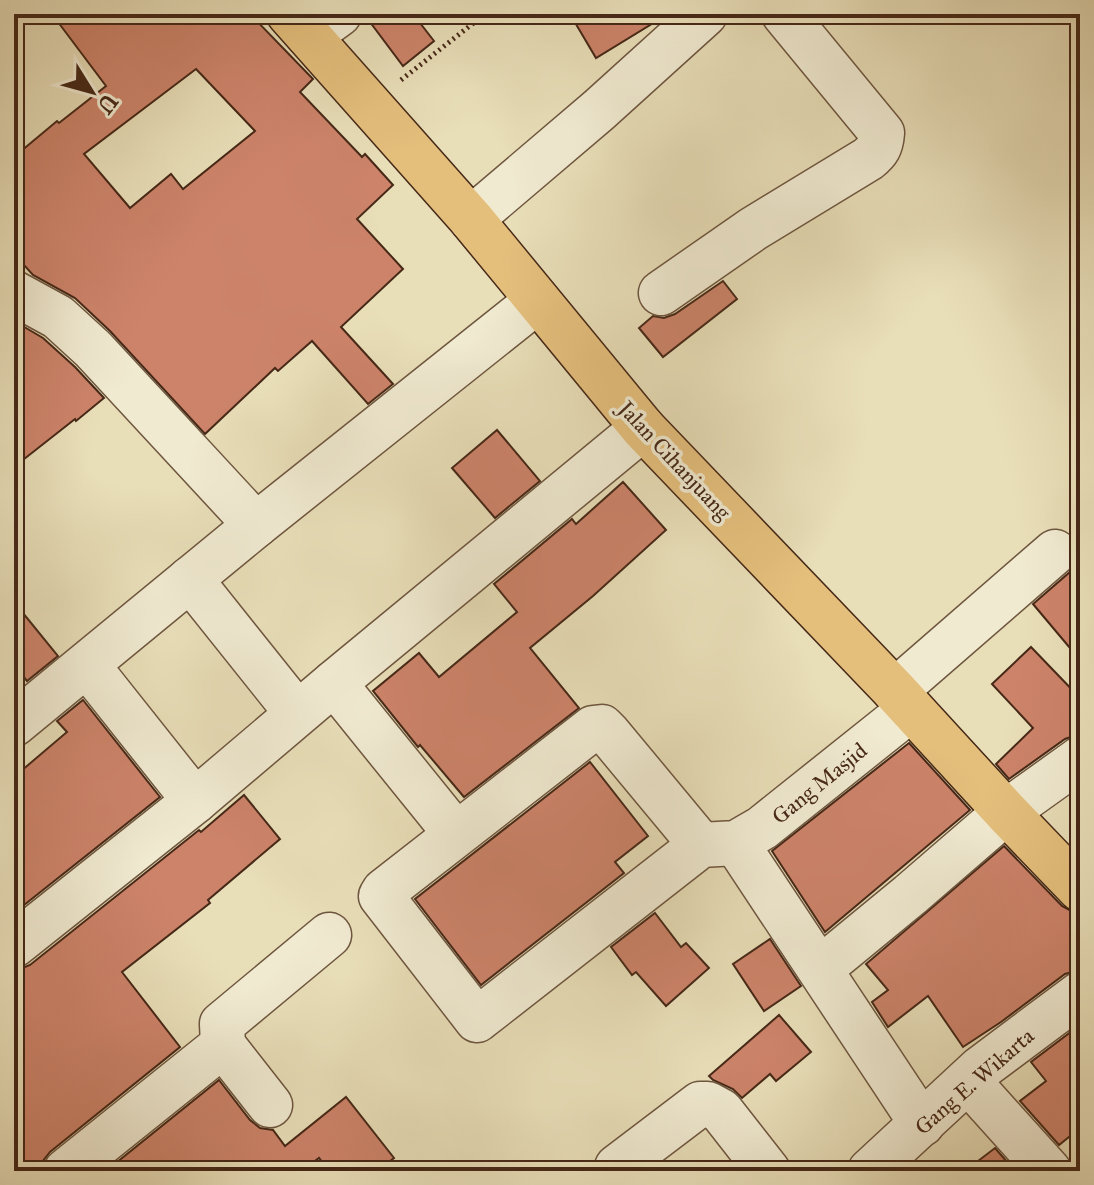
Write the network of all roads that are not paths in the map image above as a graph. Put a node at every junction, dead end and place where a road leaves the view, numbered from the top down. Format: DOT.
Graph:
graph roads {
  1 [pos="705,14"];
  2 [pos="784,14"];
  3 [pos="312,21"];
  4 [pos="471,219"];
  5 [pos="14,293"];
  6 [pos="661,293"];
  7 [pos="537,301"];
  8 [pos="643,428"];
  9 [pos="256,525"];
  10 [pos="1055,552"];
  11 [pos="190,579"];
  12 [pos="87,665"];
  13 [pos="334,683"];
  14 [pos="903,700"];
  15 [pos="297,713"];
  16 [pos="16,717"];
  17 [pos="1080,759"];
  18 [pos="195,801"];
  19 [pos="1006,812"];
  20 [pos="456,834"];
  21 [pos="719,844"];
  22 [pos="1080,889"];
  23 [pos="329,935"];
  24 [pos="14,945"];
  25 [pos="820,969"];
  26 [pos="1080,994"];
  27 [pos="218,1049"];
  28 [pos="968,1081"];
  29 [pos="270,1105"];
  30 [pos="922,1124"];
  31 [pos="617,1167"];
  32 [pos="66,1171"];
  33 [pos="768,1171"];
  34 [pos="870,1171"];
  35 [pos="1049,1171"];
  1 -- 4 [label="street"];
  2 -- 6 [label="street"];
  3 -- 4 [label="main road, Jalan Cihanjuang"];
  4 -- 7 [label="main road, Jalan Cihanjuang"];
  5 -- 9 [label="street"];
  7 -- 8 [label="main road, Jalan Cihanjuang"];
  7 -- 9 [label="street"];
  8 -- 13 [label="street"];
  8 -- 14 [label="main road, Jalan Cihanjuang"];
  9 -- 11 [label="street"];
  10 -- 14 [label="street, Gang Masjid"];
  11 -- 12 [label="street"];
  11 -- 15 [label="street"];
  12 -- 16 [label="street"];
  12 -- 18 [label="street"];
  13 -- 15 [label="street"];
  13 -- 20 [label="street"];
  14 -- 19 [label="main road, Jalan Cihanjuang"];
  14 -- 21 [label="street, Gang Masjid"];
  15 -- 18 [label="street"];
  17 -- 19 [label="street"];
  18 -- 24 [label="street"];
  19 -- 22 [label="main road, Jalan Cihanjuang"];
  19 -- 25 [label="street"];
  20 -- 21 [label="street"];
  20 -- 21 [label="street, Gang Masjid"];
  21 -- 25 [label="street"];
  23 -- 27 [label="street"];
  25 -- 30 [label="street"];
  26 -- 28 [label="street, Gang E. Wikarta"];
  27 -- 29 [label="street"];
  27 -- 32 [label="street"];
  28 -- 30 [label="street, Gang E. Wikarta"];
  28 -- 35 [label="street"];
  30 -- 34 [label="street, Gang E. Wikarta"];
  31 -- 33 [label="street"];
}
